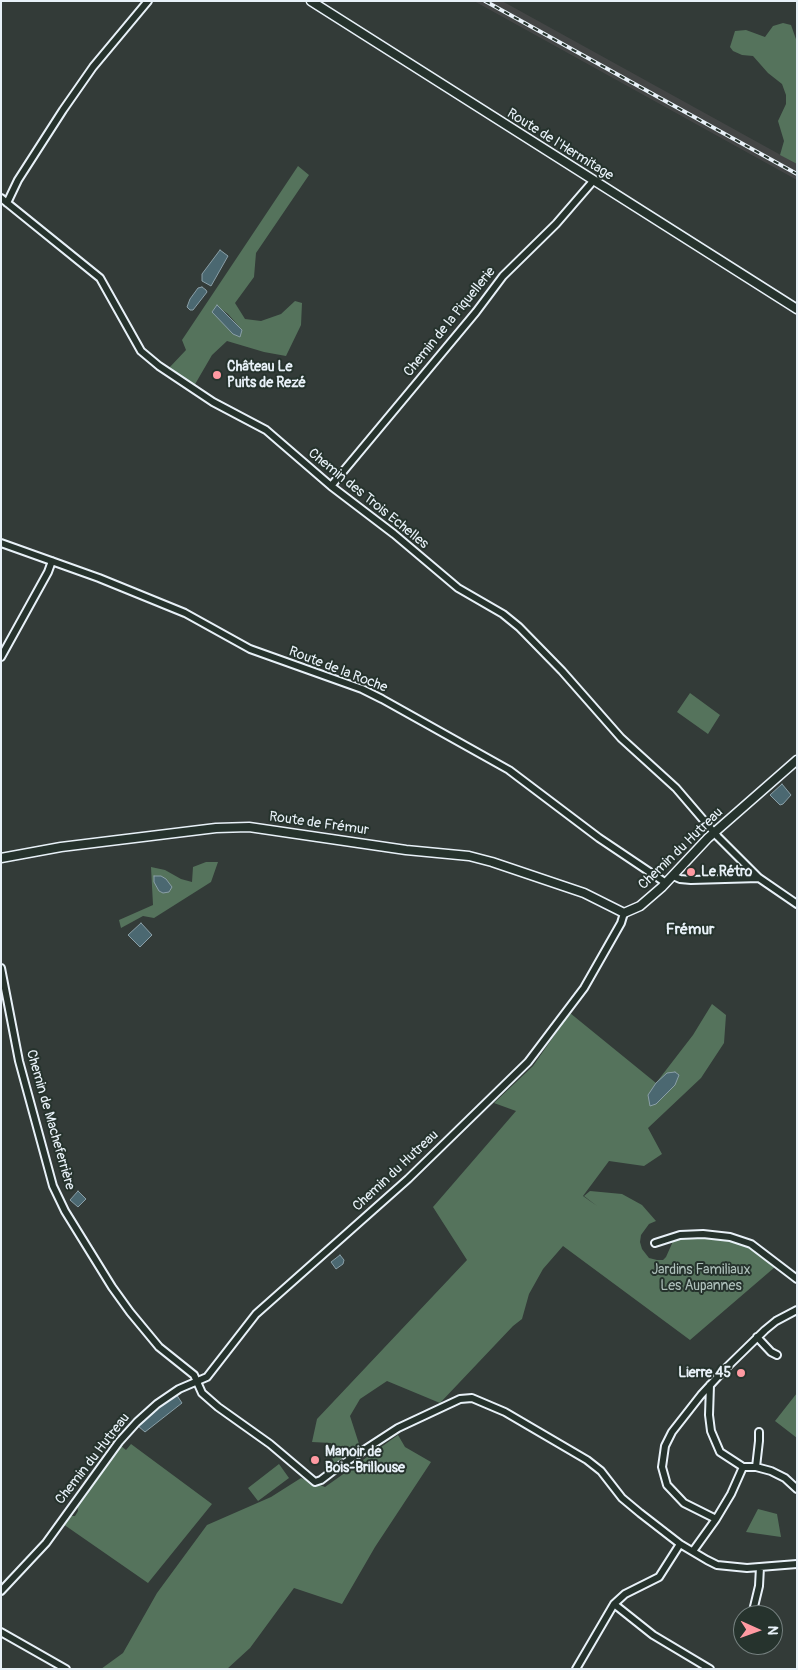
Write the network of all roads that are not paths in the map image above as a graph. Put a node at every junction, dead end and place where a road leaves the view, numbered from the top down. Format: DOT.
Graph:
graph roads {
  1 [pos="148,1"];
  2 [pos="311,1"];
  3 [pos="594,180"];
  4 [pos="1,198"];
  5 [pos="7,203"];
  6 [pos="797,308"];
  7 [pos="331,486"];
  8 [pos="1,543"];
  9 [pos="52,561"];
  10 [pos="1,657"];
  11 [pos="797,760"];
  12 [pos="715,832"];
  13 [pos="1,858"];
  14 [pos="674,876"];
  15 [pos="759,878"];
  16 [pos="666,883"];
  17 [pos="797,904"];
  18 [pos="624,913"];
  19 [pos="1,968"];
  20 [pos="655,1243"];
  21 [pos="797,1279"];
  22 [pos="797,1310"];
  23 [pos="757,1337"];
  24 [pos="777,1355"];
  25 [pos="196,1382"];
  26 [pos="710,1385"];
  27 [pos="759,1432"];
  28 [pos="743,1467"];
  29 [pos="756,1467"];
  30 [pos="797,1489"];
  31 [pos="716,1519"];
  32 [pos="680,1544"];
  33 [pos="693,1551"];
  34 [pos="797,1564"];
  35 [pos="760,1567"];
  36 [pos="1,1591"];
  37 [pos="614,1604"];
  38 [pos="754,1605"];
  39 [pos="1,1632"];
  40 [pos="66,1669"];
  41 [pos="576,1669"];
  42 [pos="710,1669"];
  1 -- 5 [label="street"];
  2 -- 3 [label="street, Route de l'Hermitage"];
  3 -- 6 [label="street, Route de l'Hermitage"];
  3 -- 7 [label="street, Chemin de la Piquellerie"];
  4 -- 5 [label="street, Chemin des Trois Echelles"];
  5 -- 7 [label="street, Chemin des Trois Echelles"];
  7 -- 12 [label="street, Chemin des Trois Echelles"];
  8 -- 9 [label="street, Route de la Roche"];
  9 -- 10 [label="street"];
  9 -- 16 [label="street, Route de la Roche"];
  11 -- 12 [label="street, Chemin du Hutreau"];
  12 -- 14 [label="street, Chemin du Hutreau"];
  12 -- 15 [label="street, Chemin des Trois Echelles"];
  13 -- 18 [label="street, Route de Frémur"];
  14 -- 15 [label="street"];
  14 -- 16 [label="street, Chemin du Hutreau"];
  15 -- 17 [label="street, Chemin des Trois Echelles"];
  16 -- 18 [label="street, Chemin du Hutreau"];
  18 -- 25 [label="street, Chemin du Hutreau"];
  19 -- 25 [label="street, Chemin de Macheferrière"];
  20 -- 21 [label="street"];
  22 -- 23 [label="street"];
  23 -- 24 [label="street"];
  23 -- 26 [label="street"];
  25 -- 32 [label="street, Chemin de Macheferrière"];
  25 -- 36 [label="street, Chemin du Hutreau"];
  26 -- 28 [label="street"];
  26 -- 31 [label="street"];
  27 -- 29 [label="street"];
  28 -- 29 [label="street"];
  28 -- 31 [label="street"];
  29 -- 30 [label="street"];
  31 -- 33 [label="street"];
  32 -- 33 [label="street"];
  32 -- 37 [label="street"];
  33 -- 35 [label="street"];
  34 -- 35 [label="street"];
  35 -- 38 [label="street"];
  37 -- 41 [label="street"];
  37 -- 42 [label="street"];
  39 -- 40 [label="street"];
}
